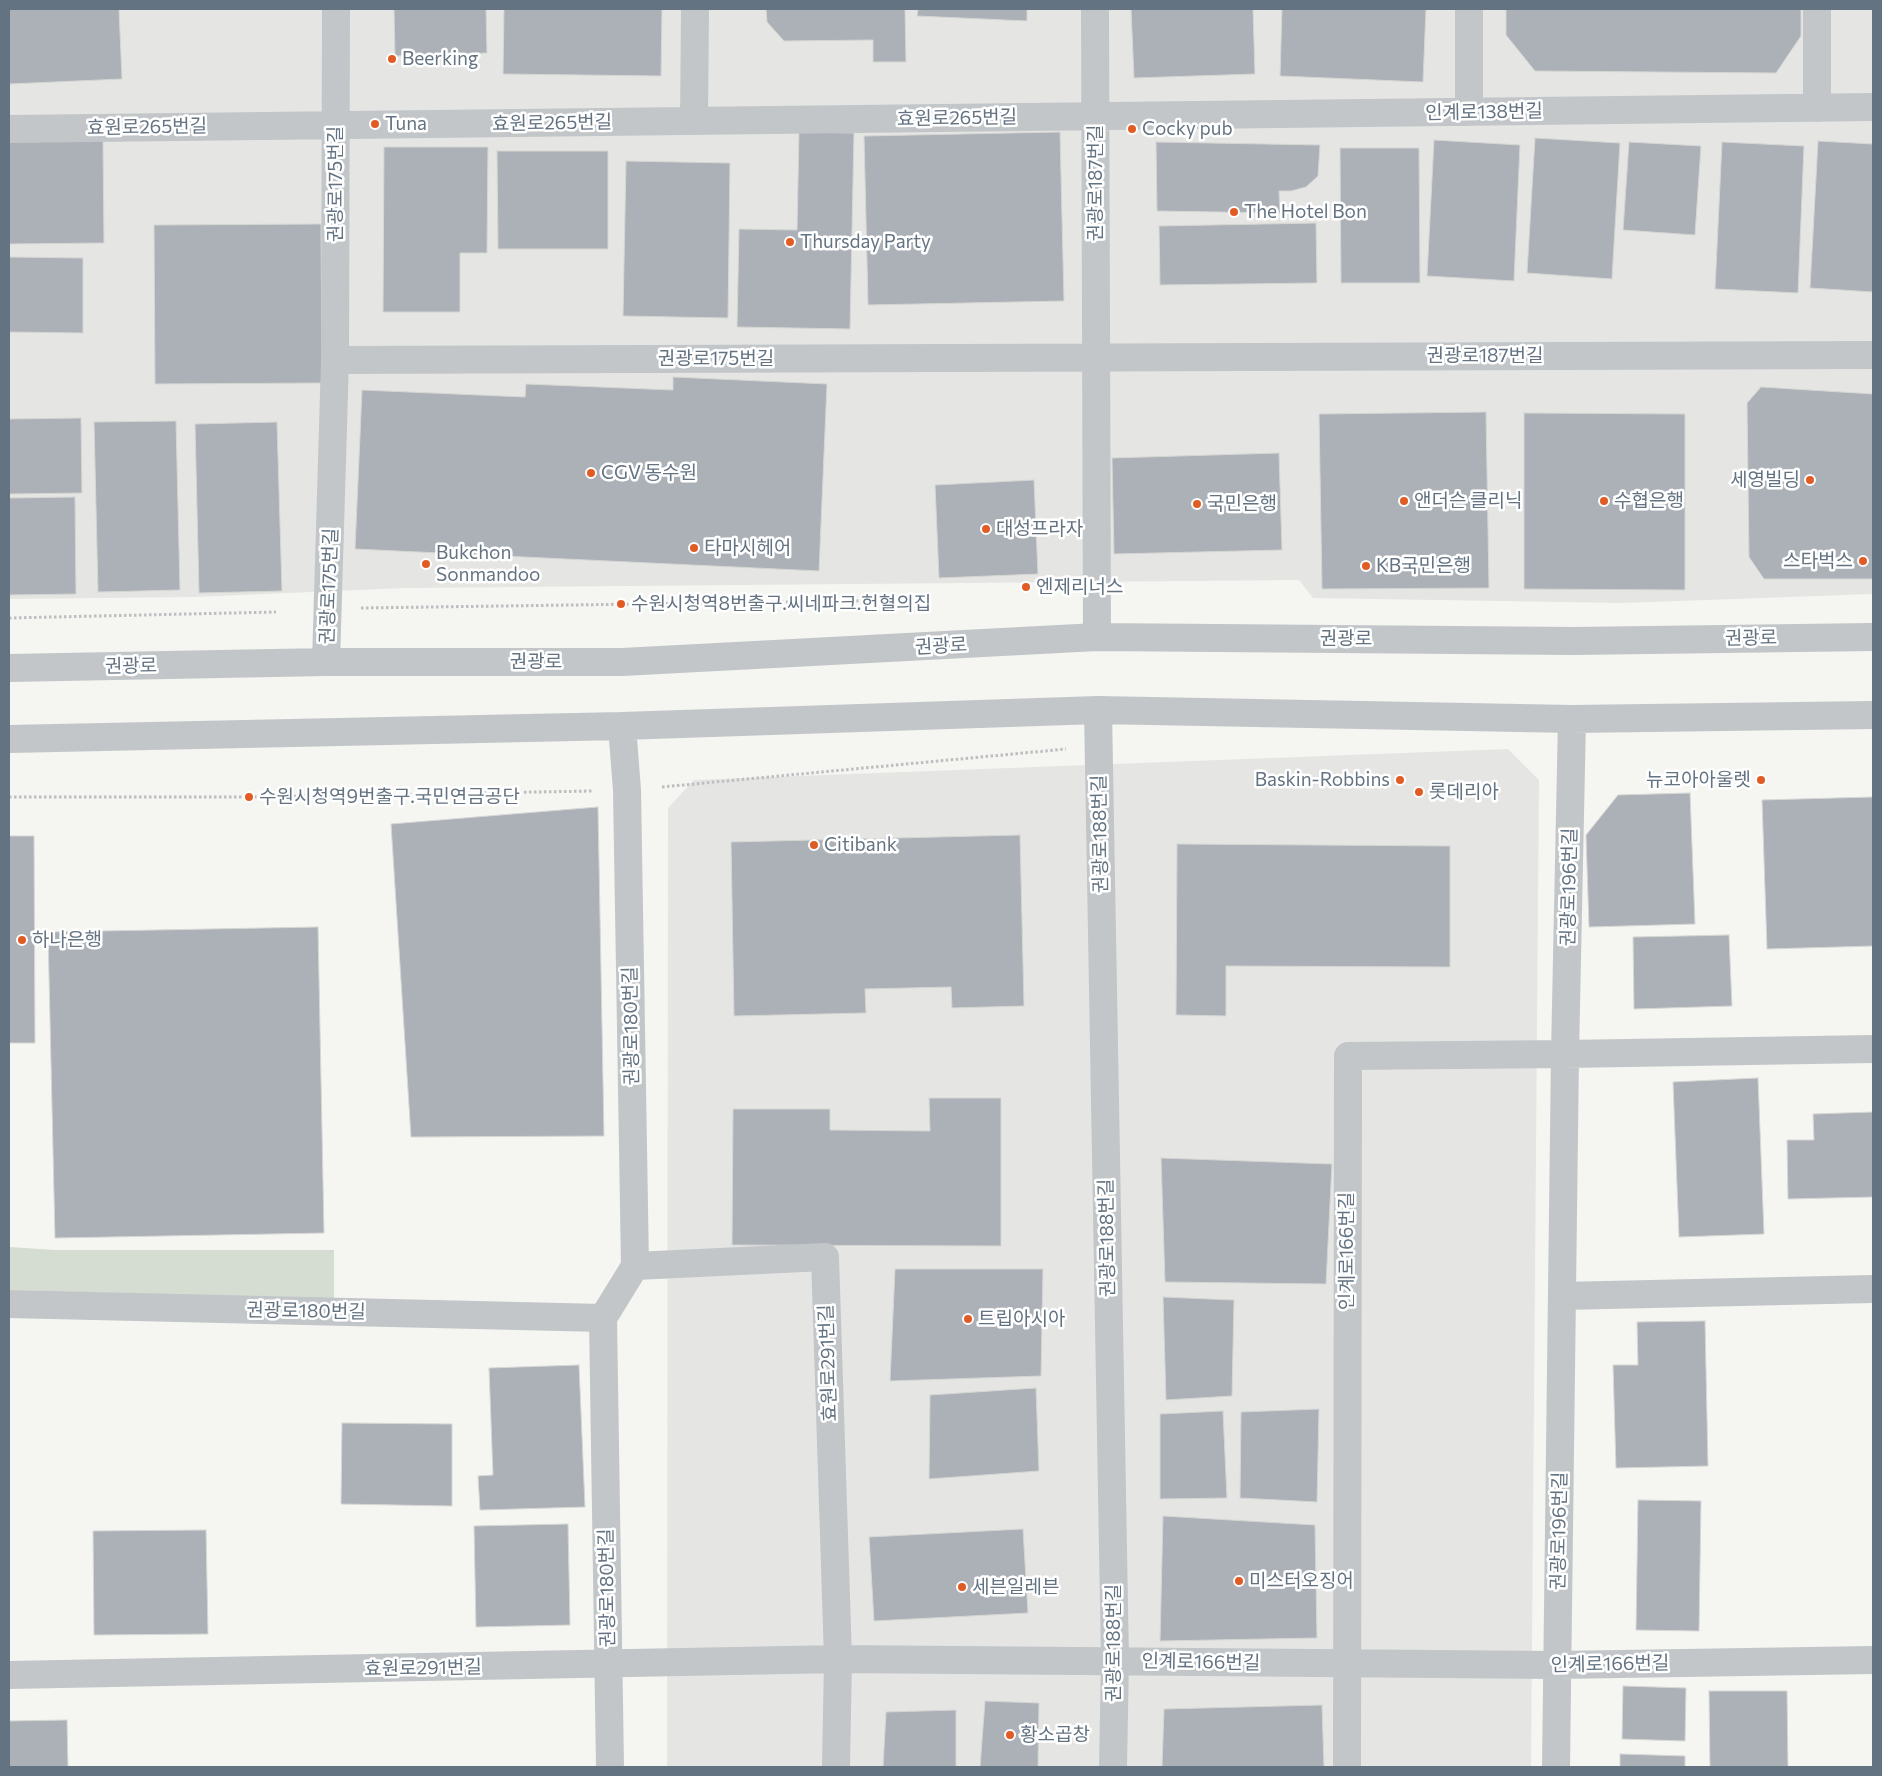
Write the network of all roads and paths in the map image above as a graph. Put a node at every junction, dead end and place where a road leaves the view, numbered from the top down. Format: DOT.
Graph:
graph roads {
  1 [pos="336,9"];
  2 [pos="695,9"];
  3 [pos="1095,9"];
  4 [pos="1469,9"];
  5 [pos="1817,9"];
  6 [pos="1873,107"];
  7 [pos="1817,108"];
  8 [pos="1469,112"];
  9 [pos="1095,116"];
  10 [pos="694,121"];
  11 [pos="336,125"];
  12 [pos="9,129"];
  13 [pos="1873,355"];
  14 [pos="1096,357"];
  15 [pos="335,360"];
  16 [pos="918,600"];
  17 [pos="358,608"];
  18 [pos="276,612"];
  19 [pos="9,618"];
  20 [pos="1097,637"];
  21 [pos="1873,637"];
  22 [pos="326,662"];
  23 [pos="9,668"];
  24 [pos="1098,710"];
  25 [pos="1873,715"];
  26 [pos="1572,719"];
  27 [pos="622,726"];
  28 [pos="9,739"];
  29 [pos="1098,748"];
  30 [pos="627,790"];
  31 [pos="9,797"];
  32 [pos="1873,1049"];
  33 [pos="1565,1054"];
  34 [pos="635,1266"];
  35 [pos="1873,1289"];
  36 [pos="1562,1296"];
  37 [pos="9,1304"];
  38 [pos="603,1318"];
  39 [pos="838,1659"];
  40 [pos="1115,1660"];
  41 [pos="1873,1660"];
  42 [pos="1347,1663"];
  43 [pos="608,1664"];
  44 [pos="1557,1665"];
  45 [pos="9,1676"];
  46 [pos="610,1767"];
  47 [pos="836,1767"];
  48 [pos="1113,1767"];
  49 [pos="1347,1767"];
  50 [pos="1556,1767"];
  1 -- 11 [label="street, 권광로175번길"];
  2 -- 10 [label="street"];
  3 -- 9 [label="street, 권광로187번길"];
  4 -- 8 [label="street"];
  5 -- 7 [label="street"];
  6 -- 7 [label="street, 인계로138번길"];
  7 -- 8 [label="street, 인계로138번길"];
  8 -- 9 [label="street, 인계로138번길"];
  9 -- 10 [label="street, 효원로265번길"];
  9 -- 14 [label="street, 권광로187번길"];
  10 -- 11 [label="street, 효원로265번길"];
  11 -- 12 [label="street, 효원로265번길"];
  11 -- 15 [label="street, 권광로175번길"];
  13 -- 14 [label="street, 권광로187번길"];
  14 -- 15 [label="street, 권광로175번길"];
  14 -- 20 [label="street, 권광로187번길"];
  15 -- 22 [label="street, 권광로175번길"];
  16 -- 17 [label="path"];
  18 -- 19 [label="path"];
  20 -- 21 [label="street, 권광로"];
  20 -- 22 [label="street, 권광로"];
  22 -- 23 [label="street, 권광로"];
  24 -- 26 [label="street"];
  24 -- 27 [label="street"];
  24 -- 29 [label="street, 권광로188번길"];
  25 -- 26 [label="street"];
  26 -- 33 [label="street, 권광로196번길"];
  27 -- 28 [label="street"];
  27 -- 30 [label="street, 권광로180번길"];
  29 -- 30 [label="path"];
  29 -- 40 [label="street, 권광로188번길"];
  30 -- 31 [label="path"];
  30 -- 34 [label="street, 권광로180번길"];
  32 -- 33 [label="street"];
  33 -- 36 [label="street, 권광로196번길"];
  33 -- 42 [label="street, 인계로166번길"];
  34 -- 38 [label="street"];
  34 -- 39 [label="street, 효원로291번길"];
  35 -- 36 [label="street"];
  36 -- 44 [label="street, 권광로196번길"];
  37 -- 38 [label="street, 권광로180번길"];
  38 -- 43 [label="street, 권광로180번길"];
  39 -- 40 [label="street, 효원로291번길"];
  39 -- 43 [label="street, 효원로291번길"];
  39 -- 47 [label="street"];
  40 -- 42 [label="street, 인계로166번길"];
  40 -- 48 [label="street, 권광로188번길"];
  41 -- 44 [label="street, 인계로166번길"];
  42 -- 44 [label="street, 인계로166번길"];
  42 -- 49 [label="street, 인계로166번길"];
  43 -- 45 [label="street, 효원로291번길"];
  43 -- 46 [label="street, 권광로180번길"];
  44 -- 50 [label="street, 권광로196번길"];
}
